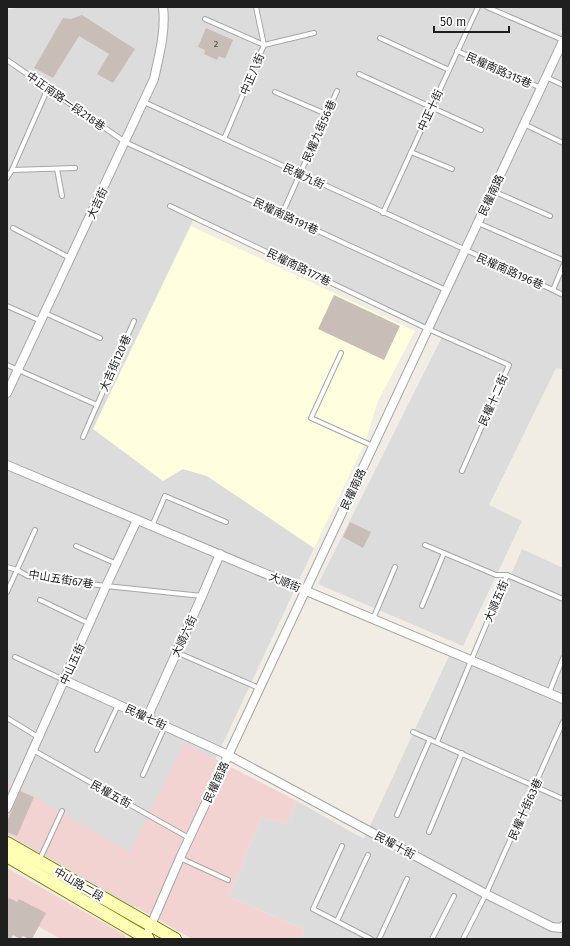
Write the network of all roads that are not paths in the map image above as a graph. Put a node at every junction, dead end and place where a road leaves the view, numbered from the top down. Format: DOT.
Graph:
graph roads {
  1 [pos="163,7"];
  2 [pos="256,7"];
  3 [pos="478,7"];
  4 [pos="487,7"];
  5 [pos="205,19"];
  6 [pos="314,33"];
  7 [pos="380,38"];
  8 [pos="563,40"];
  9 [pos="264,45"];
  10 [pos="457,51"];
  11 [pos="7,60"];
  12 [pos="449,70"];
  13 [pos="360,74"];
  14 [pos="546,77"];
  15 [pos="563,85"];
  16 [pos="48,88"];
  17 [pos="541,88"];
  18 [pos="336,91"];
  19 [pos="275,92"];
  20 [pos="144,102"];
  21 [pos="431,108"];
  22 [pos="326,114"];
  23 [pos="524,124"];
  24 [pos="481,130"];
  25 [pos="224,139"];
  26 [pos="125,142"];
  27 [pos="563,143"];
  28 [pos="411,152"];
  29 [pos="75,168"];
  30 [pos="57,169"];
  31 [pos="452,169"];
  32 [pos="12,170"];
  33 [pos="299,174"];
  34 [pos="7,178"];
  35 [pos="493,191"];
  36 [pos="62,196"];
  37 [pos="170,206"];
  38 [pos="383,213"];
  39 [pos="282,214"];
  40 [pos="550,216"];
  41 [pos="478,223"];
  42 [pos="13,228"];
  43 [pos="465,251"];
  44 [pos="70,258"];
  45 [pos="563,260"];
  46 [pos="563,266"];
  47 [pos="446,290"];
  48 [pos="553,290"];
  49 [pos="563,295"];
  50 [pos="7,306"];
  51 [pos="45,313"];
  52 [pos="41,321"];
  53 [pos="134,321"];
  54 [pos="428,329"];
  55 [pos="100,338"];
  56 [pos="341,353"];
  57 [pos="7,365"];
  58 [pos="18,370"];
  59 [pos="7,393"];
  60 [pos="97,405"];
  61 [pos="83,437"];
  62 [pos="373,446"];
  63 [pos="7,465"];
  64 [pos="462,471"];
  65 [pos="137,520"];
  66 [pos="226,522"];
  67 [pos="152,526"];
  68 [pos="35,530"];
  69 [pos="425,545"];
  70 [pos="76,546"];
  71 [pos="444,553"];
  72 [pos="220,554"];
  73 [pos="117,564"];
  74 [pos="7,567"];
  75 [pos="395,568"];
  76 [pos="17,570"];
  77 [pos="507,575"];
  78 [pos="106,586"];
  79 [pos="306,590"];
  80 [pos="7,592"];
  81 [pos="202,596"];
  82 [pos="563,599"];
  83 [pos="40,600"];
  84 [pos="422,606"];
  85 [pos="373,619"];
  86 [pos="90,624"];
  87 [pos="176,652"];
  88 [pos="15,657"];
  89 [pos="563,658"];
  90 [pos="471,660"];
  91 [pos="64,680"];
  92 [pos="260,688"];
  93 [pos="549,692"];
  94 [pos="563,698"];
  95 [pos="118,704"];
  96 [pos="7,718"];
  97 [pos="147,718"];
  98 [pos="563,722"];
  99 [pos="165,726"];
  100 [pos="413,732"];
  101 [pos="38,737"];
  102 [pos="430,739"];
  103 [pos="437,742"];
  104 [pos="32,750"];
  105 [pos="97,750"];
  106 [pos="462,753"];
  107 [pos="228,755"];
  108 [pos="143,775"];
  109 [pos="535,786"];
  110 [pos="563,799"];
  111 [pos="7,808"];
  112 [pos="62,811"];
  113 [pos="397,815"];
  114 [pos="429,832"];
  115 [pos="189,838"];
  116 [pos="7,843"];
  117 [pos="342,846"];
  118 [pos="368,855"];
  119 [pos="7,856"];
  120 [pos="180,858"];
  121 [pos="39,861"];
  122 [pos="407,878"];
  123 [pos="228,880"];
  124 [pos="486,894"];
  125 [pos="454,896"];
  126 [pos="337,921"];
  127 [pos="151,926"];
  128 [pos="563,926"];
  129 [pos="146,938"];
  130 [pos="174,939"];
  131 [pos="371,939"];
  132 [pos="379,939"];
  133 [pos="432,939"];
  134 [pos="463,939"];
  1 -- 20 [label="street, 大吉街"];
  2 -- 9 [label="lane, 中正八街"];
  3 -- 10 [label="lane, 中正十街"];
  4 -- 8 [label="lane"];
  5 -- 9 [label="lane"];
  6 -- 9 [label="lane"];
  7 -- 12 [label="lane"];
  8 -- 14 [label="street, 民權南路"];
  9 -- 25 [label="lane, 中正八街"];
  10 -- 12 [label="lane, 中正十街"];
  10 -- 17 [label="lane, 民權南路315巷"];
  11 -- 16 [label="lane, 中正南路一段218巷"];
  12 -- 21 [label="lane, 中正十街"];
  13 -- 21 [label="lane"];
  14 -- 15 [label="lane"];
  14 -- 17 [label="street, 民權南路"];
  16 -- 26 [label="lane, 中正南路一段218巷"];
  16 -- 32 [label="lane"];
  17 -- 23 [label="street, 民權南路"];
  18 -- 22 [label="lane, 民權九街56巷"];
  19 -- 22 [label="lane"];
  20 -- 25 [label="lane, 民權九街"];
  20 -- 26 [label="street, 大吉街"];
  21 -- 24 [label="lane"];
  21 -- 28 [label="lane, 中正十街"];
  22 -- 33 [label="lane, 民權九街56巷"];
  23 -- 27 [label="lane"];
  23 -- 35 [label="street, 民權南路"];
  25 -- 33 [label="lane, 民權九街"];
  26 -- 39 [label="lane, 民權南路191巷"];
  26 -- 44 [label="street, 大吉街"];
  28 -- 31 [label="lane"];
  28 -- 38 [label="lane, 中正十街"];
  29 -- 30 [label="lane"];
  30 -- 32 [label="lane"];
  30 -- 36 [label="lane"];
  32 -- 34 [label="lane"];
  33 -- 38 [label="lane, 民權九街"];
  33 -- 39 [label="lane, 民權九街56巷"];
  35 -- 40 [label="lane"];
  35 -- 41 [label="street, 民權南路"];
  37 -- 54 [label="lane, 民權南路177巷"];
  38 -- 43 [label="lane, 民權九街"];
  39 -- 47 [label="lane, 民權南路191巷"];
  41 -- 43 [label="street, 民權南路"];
  41 -- 45 [label="lane"];
  42 -- 44 [label="lane"];
  43 -- 47 [label="street, 民權南路"];
  43 -- 48 [label="lane, 民權南路196巷"];
  44 -- 51 [label="street, 大吉街"];
  46 -- 48 [label="lane, 民權南路196巷"];
  47 -- 54 [label="street, 民權南路"];
  48 -- 49 [label="lane"];
  50 -- 52 [label="lane"];
  51 -- 52 [label="street, 大吉街"];
  51 -- 55 [label="lane"];
  52 -- 58 [label="street, 大吉街"];
  53 -- 60 [label="lane, 大吉街120巷"];
  54 -- 62 [label="street, 民權南路"];
  54 -- 64 [label="lane, 民權十二街"];
  56 -- 62 [label="lane"];
  57 -- 58 [label="lane, 大吉街120巷"];
  58 -- 59 [label="street, 大吉街"];
  58 -- 60 [label="lane, 大吉街120巷"];
  60 -- 61 [label="lane, 大吉街120巷"];
  62 -- 79 [label="street, 民權南路"];
  63 -- 65 [label="street, 大順街"];
  65 -- 67 [label="street, 大順街"];
  65 -- 73 [label="street, 中山五街"];
  66 -- 67 [label="lane"];
  67 -- 72 [label="street, 大順街"];
  68 -- 76 [label="lane"];
  69 -- 71 [label="lane"];
  70 -- 73 [label="lane"];
  71 -- 77 [label="lane"];
  71 -- 84 [label="lane"];
  72 -- 79 [label="street, 大順街"];
  72 -- 81 [label="street, 大順六街"];
  73 -- 78 [label="street, 中山五街"];
  74 -- 76 [label="lane, 中山五街67巷"];
  75 -- 85 [label="lane"];
  76 -- 78 [label="lane, 中山五街67巷"];
  76 -- 80 [label="lane"];
  77 -- 82 [label="lane, 大順五街"];
  77 -- 90 [label="lane, 大順五街"];
  78 -- 81 [label="lane, 中山五街67巷"];
  78 -- 86 [label="street, 中山五街"];
  79 -- 85 [label="street, 大順街"];
  79 -- 92 [label="street, 民權南路"];
  81 -- 87 [label="street, 大順六街"];
  83 -- 86 [label="lane"];
  85 -- 90 [label="street, 大順街"];
  86 -- 91 [label="street, 中山五街"];
  87 -- 92 [label="lane"];
  87 -- 97 [label="street, 大順六街"];
  88 -- 91 [label="lane"];
  89 -- 93 [label="lane"];
  90 -- 93 [label="street, 大順街"];
  90 -- 103 [label="lane, 大順五街"];
  91 -- 95 [label="street, 民權七街"];
  91 -- 101 [label="street, 中山五街"];
  92 -- 107 [label="street, 民權南路"];
  93 -- 94 [label="street, 大順街"];
  95 -- 97 [label="street, 民權七街"];
  95 -- 105 [label="lane"];
  96 -- 101 [label="lane"];
  97 -- 99 [label="street, 民權七街"];
  98 -- 109 [label="lane, 民權十街63巷"];
  99 -- 107 [label="street, 民權七街"];
  99 -- 108 [label="lane"];
  100 -- 102 [label="lane"];
  101 -- 104 [label="street, 中山五街"];
  102 -- 103 [label="lane"];
  102 -- 113 [label="lane"];
  103 -- 106 [label="lane"];
  104 -- 111 [label="street, 中山五街"];
  104 -- 115 [label="lane, 民權五街"];
  106 -- 109 [label="lane"];
  106 -- 114 [label="lane"];
  107 -- 115 [label="street, 民權南路"];
  107 -- 124 [label="street, 民權十街"];
  109 -- 110 [label="lane"];
  109 -- 124 [label="lane, 民權十街63巷"];
  112 -- 121 [label="lane"];
  115 -- 120 [label="street, 民權南路"];
  116 -- 121 [label="main road, 中山路二段"];
  117 -- 126 [label="lane"];
  118 -- 126 [label="lane"];
  119 -- 129 [label="main road, 中山路二段"];
  120 -- 123 [label="lane"];
  120 -- 127 [label="street, 民權南路"];
  121 -- 127 [label="main road, 中山路二段"];
  122 -- 132 [label="lane"];
  124 -- 128 [label="street, 民權十街"];
  124 -- 134 [label="lane, 民權十街63巷"];
  125 -- 133 [label="lane"];
  126 -- 131 [label="lane"];
  127 -- 129 [label="street, 民權南路"];
  127 -- 130 [label="main road, 中山路二段"];
}
